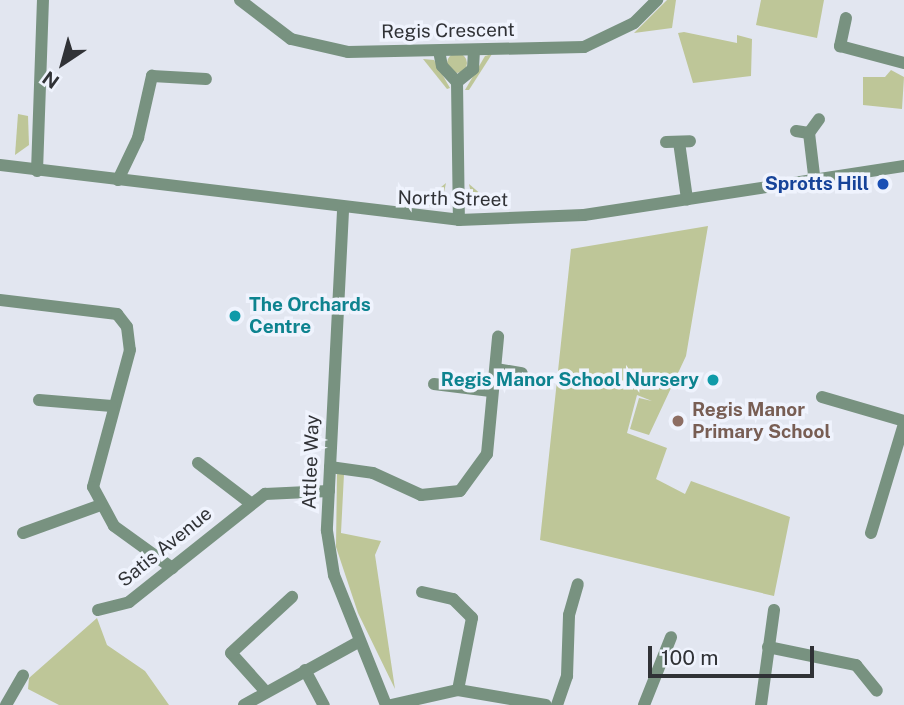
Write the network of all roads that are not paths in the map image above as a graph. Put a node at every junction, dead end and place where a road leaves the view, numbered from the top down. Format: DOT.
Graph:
graph roads {
  1 [pos="43,0"];
  2 [pos="240,0"];
  3 [pos="657,0"];
  4 [pos="846,18"];
  5 [pos="474,50"];
  6 [pos="439,51"];
  7 [pos="904,63"];
  8 [pos="206,79"];
  9 [pos="457,82"];
  10 [pos="819,118"];
  11 [pos="678,141"];
  12 [pos="0,165"];
  13 [pos="904,166"];
  14 [pos="37,171"];
  15 [pos="814,175"];
  16 [pos="118,180"];
  17 [pos="687,198"];
  18 [pos="343,211"];
  19 [pos="459,220"];
  20 [pos="0,300"];
  21 [pos="498,337"];
  22 [pos="495,369"];
  23 [pos="522,373"];
  24 [pos="435,384"];
  25 [pos="491,391"];
  26 [pos="822,397"];
  27 [pos="39,400"];
  28 [pos="112,406"];
  29 [pos="904,422"];
  30 [pos="198,463"];
  31 [pos="330,467"];
  32 [pos="329,491"];
  33 [pos="249,502"];
  34 [pos="98,506"];
  35 [pos="23,533"];
  36 [pos="871,533"];
  37 [pos="172,568"];
  38 [pos="578,584"];
  39 [pos="422,592"];
  40 [pos="292,597"];
  41 [pos="98,610"];
  42 [pos="774,610"];
  43 [pos="671,637"];
  44 [pos="360,641"];
  45 [pos="768,647"];
  46 [pos="305,670"];
  47 [pos="23,676"];
  48 [pos="458,690"];
  49 [pos="877,691"];
  50 [pos="266,692"];
  51 [pos="6,705"];
  52 [pos="244,705"];
  53 [pos="324,705"];
  54 [pos="388,705"];
  55 [pos="546,705"];
  56 [pos="557,705"];
  57 [pos="644,705"];
  58 [pos="761,705"];
  1 -- 14 [label="street"];
  2 -- 6 [label="street, Regis Crescent"];
  3 -- 5 [label="street, Regis Crescent"];
  4 -- 7 [label="street"];
  5 -- 6 [label="street, Regis Crescent"];
  5 -- 9 [label="street"];
  6 -- 9 [label="street"];
  8 -- 16 [label="street"];
  9 -- 19 [label="street"];
  10 -- 15 [label="street"];
  11 -- 17 [label="street"];
  12 -- 14 [label="street, North Street"];
  13 -- 15 [label="street, North Street"];
  14 -- 16 [label="street, North Street"];
  15 -- 17 [label="street, North Street"];
  16 -- 18 [label="street, North Street"];
  17 -- 19 [label="street, North Street"];
  18 -- 19 [label="street, North Street"];
  18 -- 31 [label="street, Attlee Way"];
  20 -- 28 [label="street"];
  21 -- 22 [label="street"];
  22 -- 23 [label="street"];
  22 -- 25 [label="street"];
  24 -- 25 [label="street"];
  25 -- 31 [label="street"];
  26 -- 29 [label="street"];
  27 -- 28 [label="street"];
  28 -- 34 [label="street"];
  29 -- 36 [label="street"];
  30 -- 33 [label="street, Satis Avenue"];
  31 -- 32 [label="street, Attlee Way"];
  32 -- 33 [label="street, Satis Avenue"];
  32 -- 44 [label="street, Attlee Way"];
  33 -- 37 [label="street, Satis Avenue"];
  34 -- 35 [label="street"];
  34 -- 37 [label="street"];
  37 -- 41 [label="street, Satis Avenue"];
  38 -- 56 [label="street"];
  39 -- 48 [label="street"];
  40 -- 50 [label="street"];
  42 -- 45 [label="street"];
  43 -- 57 [label="street"];
  44 -- 46 [label="street"];
  44 -- 54 [label="street, Attlee Way"];
  45 -- 49 [label="street"];
  45 -- 58 [label="street"];
  46 -- 50 [label="street"];
  46 -- 53 [label="street"];
  47 -- 51 [label="street"];
  48 -- 54 [label="street"];
  48 -- 55 [label="street"];
  50 -- 52 [label="street"];
}
